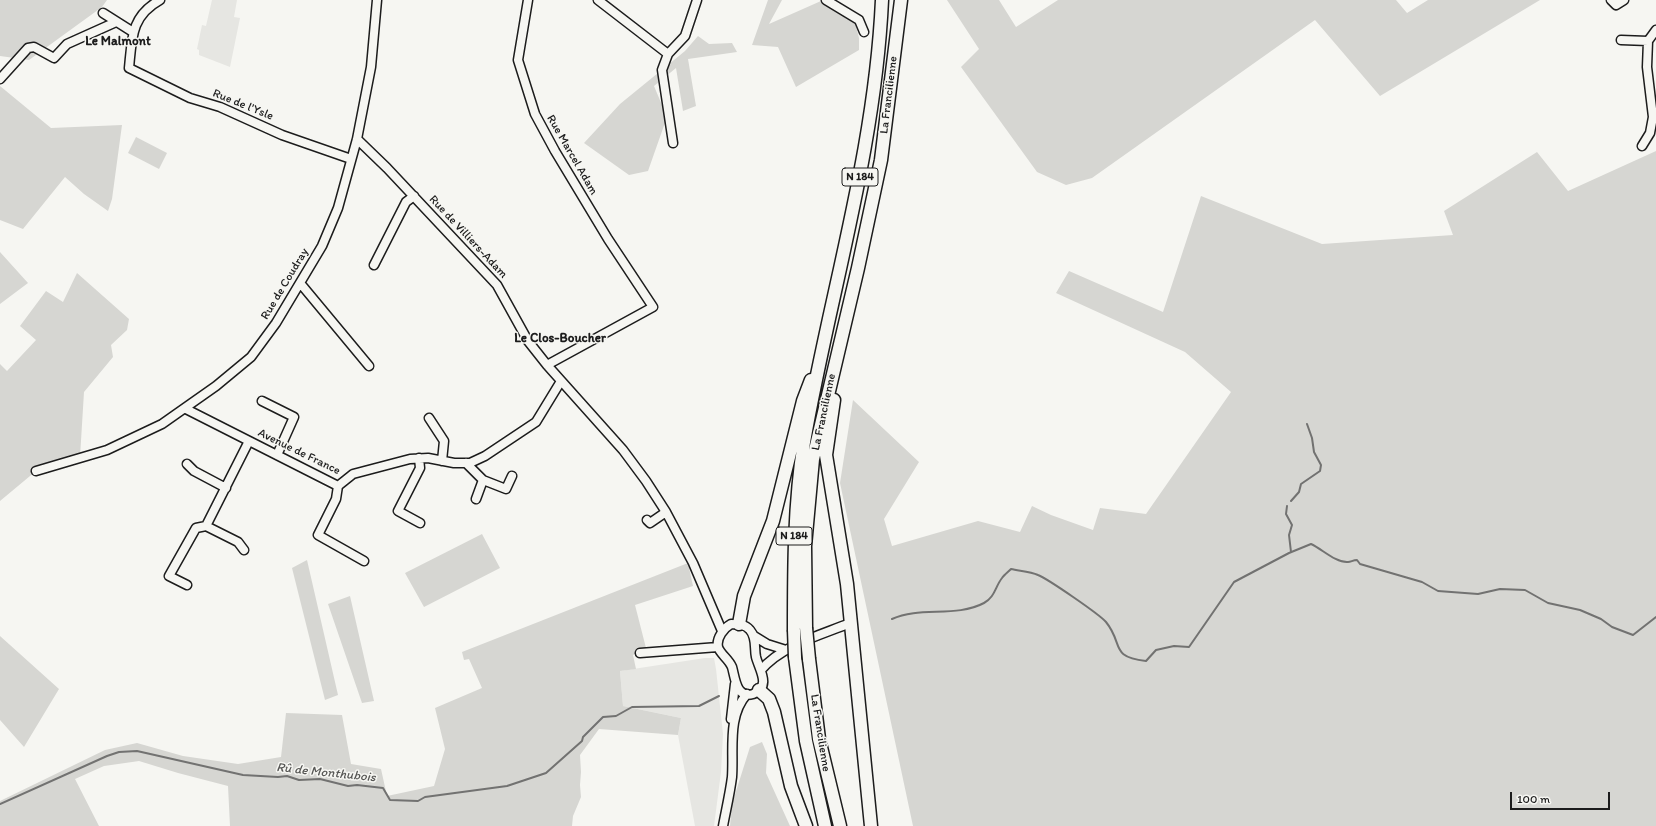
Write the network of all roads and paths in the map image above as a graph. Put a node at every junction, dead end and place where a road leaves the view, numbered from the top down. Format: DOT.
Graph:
graph roads {
  1 [pos="160,0"];
  2 [pos="376,0"];
  3 [pos="528,0"];
  4 [pos="598,0"];
  5 [pos="696,0"];
  6 [pos="826,0"];
  7 [pos="882,0"];
  8 [pos="901,0"];
  9 [pos="1611,0"];
  10 [pos="1624,0"];
  11 [pos="103,13"];
  12 [pos="116,22"];
  13 [pos="1656,30"];
  14 [pos="133,32"];
  15 [pos="864,32"];
  16 [pos="1620,40"];
  17 [pos="1648,41"];
  18 [pos="668,54"];
  19 [pos="0,79"];
  20 [pos="1655,117"];
  21 [pos="357,139"];
  22 [pos="673,143"];
  23 [pos="1642,146"];
  24 [pos="351,159"];
  25 [pos="414,196"];
  26 [pos="374,265"];
  27 [pos="300,283"];
  28 [pos="839,346"];
  29 [pos="822,351"];
  30 [pos="547,365"];
  31 [pos="369,366"];
  32 [pos="561,381"];
  33 [pos="262,401"];
  34 [pos="186,408"];
  35 [pos="429,418"];
  36 [pos="249,441"];
  37 [pos="277,454"];
  38 [pos="419,458"];
  39 [pos="442,461"];
  40 [pos="466,463"];
  41 [pos="187,464"];
  42 [pos="36,471"];
  43 [pos="512,476"];
  44 [pos="483,480"];
  45 [pos="338,486"];
  46 [pos="226,488"];
  47 [pos="476,499"];
  48 [pos="666,512"];
  49 [pos="647,520"];
  50 [pos="420,523"];
  51 [pos="206,526"];
  52 [pos="244,550"];
  53 [pos="364,561"];
  54 [pos="187,585"];
  55 [pos="717,616"];
  56 [pos="850,623"];
  57 [pos="735,624"];
  58 [pos="722,631"];
  59 [pos="754,636"];
  60 [pos="718,646"];
  61 [pos="791,653"];
  62 [pos="640,654"];
  63 [pos="761,670"];
  64 [pos="735,684"];
  65 [pos="759,690"];
  66 [pos="747,694"];
  67 [pos="733,735"];
  68 [pos="723,826"];
  69 [pos="806,826"];
  70 [pos="825,826"];
  71 [pos="840,826"];
  72 [pos="871,826"];
  1 -- 14 [label="street"];
  2 -- 21 [label="street, Rue de Coudray"];
  3 -- 30 [label="street, Rue Marcel Adam"];
  4 -- 18 [label="street"];
  5 -- 18 [label="street"];
  6 -- 15 [label="street"];
  7 -- 29 [label="highway, La Francilienne / N 184"];
  8 -- 28 [label="highway, La Francilienne / N 184"];
  9 -- 10 [label="street"];
  11 -- 12 [label="street"];
  12 -- 14 [label="street"];
  12 -- 19 [label="street"];
  13 -- 17 [label="street"];
  14 -- 24 [label="street, Rue de l'Ysle"];
  16 -- 17 [label="street"];
  17 -- 20 [label="street"];
  18 -- 22 [label="street"];
  20 -- 23 [label="street"];
  21 -- 24 [label="street, Rue de Coudray"];
  21 -- 25 [label="street, Rue de Villiers-Adam"];
  24 -- 27 [label="street, Rue de Coudray"];
  25 -- 26 [label="street"];
  25 -- 30 [label="street, Rue de Villiers-Adam"];
  27 -- 31 [label="street"];
  27 -- 34 [label="street, Rue de Coudray"];
  28 -- 56 [label="highway"];
  28 -- 71 [label="highway, La Francilienne / N 184, bridge"];
  29 -- 57 [label="highway"];
  29 -- 61 [label="highway, La Francilienne / N 184, bridge"];
  30 -- 32 [label="street, Rue de Villiers-Adam"];
  32 -- 40 [label="street, Avenue de France"];
  32 -- 48 [label="street, Rue de Villiers-Adam"];
  33 -- 37 [label="street"];
  34 -- 36 [label="street, Avenue de France"];
  34 -- 42 [label="street, Rue de Coudray"];
  35 -- 39 [label="street"];
  36 -- 37 [label="street, Avenue de France"];
  36 -- 46 [label="street"];
  37 -- 45 [label="street, Avenue de France"];
  38 -- 39 [label="street, Avenue de France"];
  38 -- 45 [label="street, Avenue de France"];
  38 -- 50 [label="street"];
  39 -- 40 [label="street, Avenue de France"];
  40 -- 44 [label="street"];
  41 -- 46 [label="street"];
  43 -- 44 [label="street"];
  44 -- 47 [label="street"];
  45 -- 53 [label="street"];
  46 -- 51 [label="street"];
  48 -- 49 [label="street"];
  48 -- 55 [label="street, Rue de Villiers-Adam"];
  51 -- 52 [label="street"];
  51 -- 54 [label="street"];
  55 -- 57 [label="street"];
  55 -- 58 [label="street, Rue de Villiers-Adam"];
  56 -- 61 [label="street"];
  56 -- 72 [label="highway"];
  57 -- 58 [label="street"];
  57 -- 59 [label="street"];
  58 -- 60 [label="street"];
  59 -- 61 [label="street"];
  59 -- 63 [label="street"];
  60 -- 62 [label="street"];
  60 -- 64 [label="street"];
  61 -- 63 [label="street"];
  61 -- 70 [label="highway, La Francilienne / N 184"];
  63 -- 65 [label="street"];
  64 -- 66 [label="street"];
  64 -- 67 [label="street"];
  65 -- 66 [label="street"];
  65 -- 69 [label="highway"];
  66 -- 67 [label="street"];
  67 -- 68 [label="street"];
}
